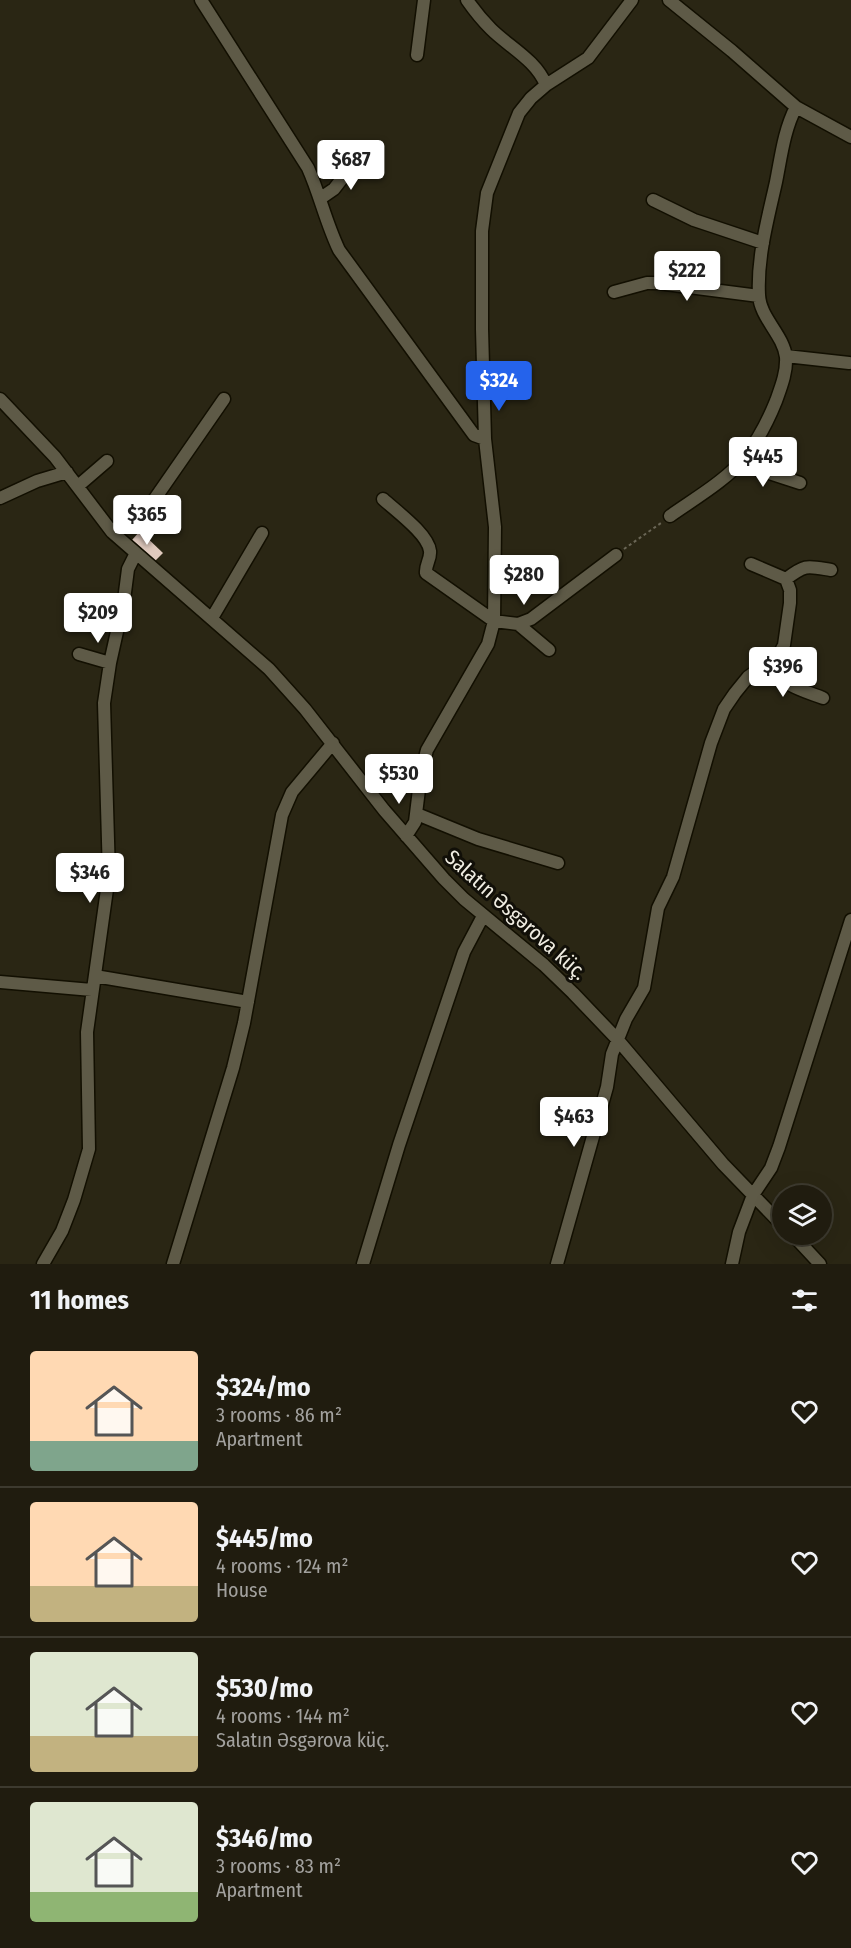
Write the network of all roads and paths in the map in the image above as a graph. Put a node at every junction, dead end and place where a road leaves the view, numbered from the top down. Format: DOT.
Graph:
graph roads {
  1 [pos="201,0"];
  2 [pos="424,0"];
  3 [pos="467,0"];
  4 [pos="632,0"];
  5 [pos="669,0"];
  6 [pos="417,55"];
  7 [pos="546,85"];
  8 [pos="796,107"];
  9 [pos="851,137"];
  10 [pos="358,158"];
  11 [pos="321,198"];
  12 [pos="653,200"];
  13 [pos="763,243"];
  14 [pos="614,292"];
  15 [pos="759,296"];
  16 [pos="786,356"];
  17 [pos="849,363"];
  18 [pos="0,399"];
  19 [pos="224,399"];
  20 [pos="485,440"];
  21 [pos="744,458"];
  22 [pos="106,461"];
  23 [pos="67,472"];
  24 [pos="800,483"];
  25 [pos="78,486"];
  26 [pos="0,498"];
  27 [pos="383,499"];
  28 [pos="670,516"];
  29 [pos="112,532"];
  30 [pos="262,532"];
  31 [pos="136,553"];
  32 [pos="616,555"];
  33 [pos="751,564"];
  34 [pos="831,570"];
  35 [pos="786,579"];
  36 [pos="212,618"];
  37 [pos="494,621"];
  38 [pos="518,624"];
  39 [pos="549,650"];
  40 [pos="79,654"];
  41 [pos="110,663"];
  42 [pos="768,664"];
  43 [pos="823,698"];
  44 [pos="333,743"];
  45 [pos="417,814"];
  46 [pos="406,836"];
  47 [pos="558,863"];
  48 [pos="483,916"];
  49 [pos="851,920"];
  50 [pos="94,976"];
  51 [pos="0,982"];
  52 [pos="92,990"];
  53 [pos="248,1002"];
  54 [pos="617,1039"];
  55 [pos="753,1195"];
  56 [pos="772,1215"];
  57 [pos="802,1245"];
  58 [pos="43,1264"];
  59 [pos="173,1264"];
  60 [pos="363,1264"];
  61 [pos="557,1264"];
  62 [pos="732,1264"];
  63 [pos="820,1264"];
  1 -- 11 [label="street"];
  2 -- 6 [label="street"];
  3 -- 7 [label="street"];
  4 -- 7 [label="street"];
  5 -- 8 [label="street"];
  7 -- 20 [label="street"];
  8 -- 9 [label="street"];
  8 -- 13 [label="street"];
  10 -- 11 [label="street"];
  11 -- 20 [label="street"];
  12 -- 13 [label="street"];
  13 -- 15 [label="street"];
  14 -- 15 [label="street"];
  15 -- 16 [label="street"];
  16 -- 17 [label="street"];
  16 -- 21 [label="street"];
  18 -- 23 [label="street, Salatın Əsgərova küç."];
  19 -- 29 [label="street"];
  20 -- 37 [label="street"];
  21 -- 24 [label="street"];
  21 -- 28 [label="street"];
  22 -- 25 [label="street"];
  23 -- 25 [label="street, Salatın Əsgərova küç."];
  23 -- 26 [label="street"];
  25 -- 29 [label="street, Salatın Əsgərova küç."];
  27 -- 37 [label="street"];
  28 -- 32 [label="path"];
  29 -- 31 [label="street, Salatın Əsgərova küç."];
  30 -- 36 [label="street"];
  31 -- 36 [label="street, Salatın Əsgərova küç."];
  31 -- 41 [label="street"];
  32 -- 38 [label="street"];
  33 -- 35 [label="street"];
  34 -- 35 [label="street"];
  35 -- 42 [label="street"];
  36 -- 44 [label="street, Salatın Əsgərova küç."];
  37 -- 38 [label="street"];
  37 -- 45 [label="street"];
  38 -- 39 [label="street"];
  40 -- 41 [label="street"];
  41 -- 50 [label="street"];
  42 -- 43 [label="street"];
  42 -- 54 [label="street"];
  44 -- 46 [label="street, Salatın Əsgərova küç."];
  44 -- 53 [label="street"];
  45 -- 46 [label="street"];
  45 -- 47 [label="street"];
  46 -- 48 [label="street, Salatın Əsgərova küç."];
  48 -- 54 [label="street, Salatın Əsgərova küç."];
  48 -- 60 [label="street"];
  49 -- 55 [label="street"];
  50 -- 52 [label="street"];
  50 -- 53 [label="street"];
  51 -- 52 [label="street"];
  52 -- 58 [label="street"];
  53 -- 59 [label="street"];
  54 -- 55 [label="street, Salatın Əsgərova küç."];
  54 -- 61 [label="street"];
  55 -- 56 [label="street, Salatın Əsgərova küç."];
  55 -- 62 [label="street"];
  57 -- 63 [label="street"];
}
